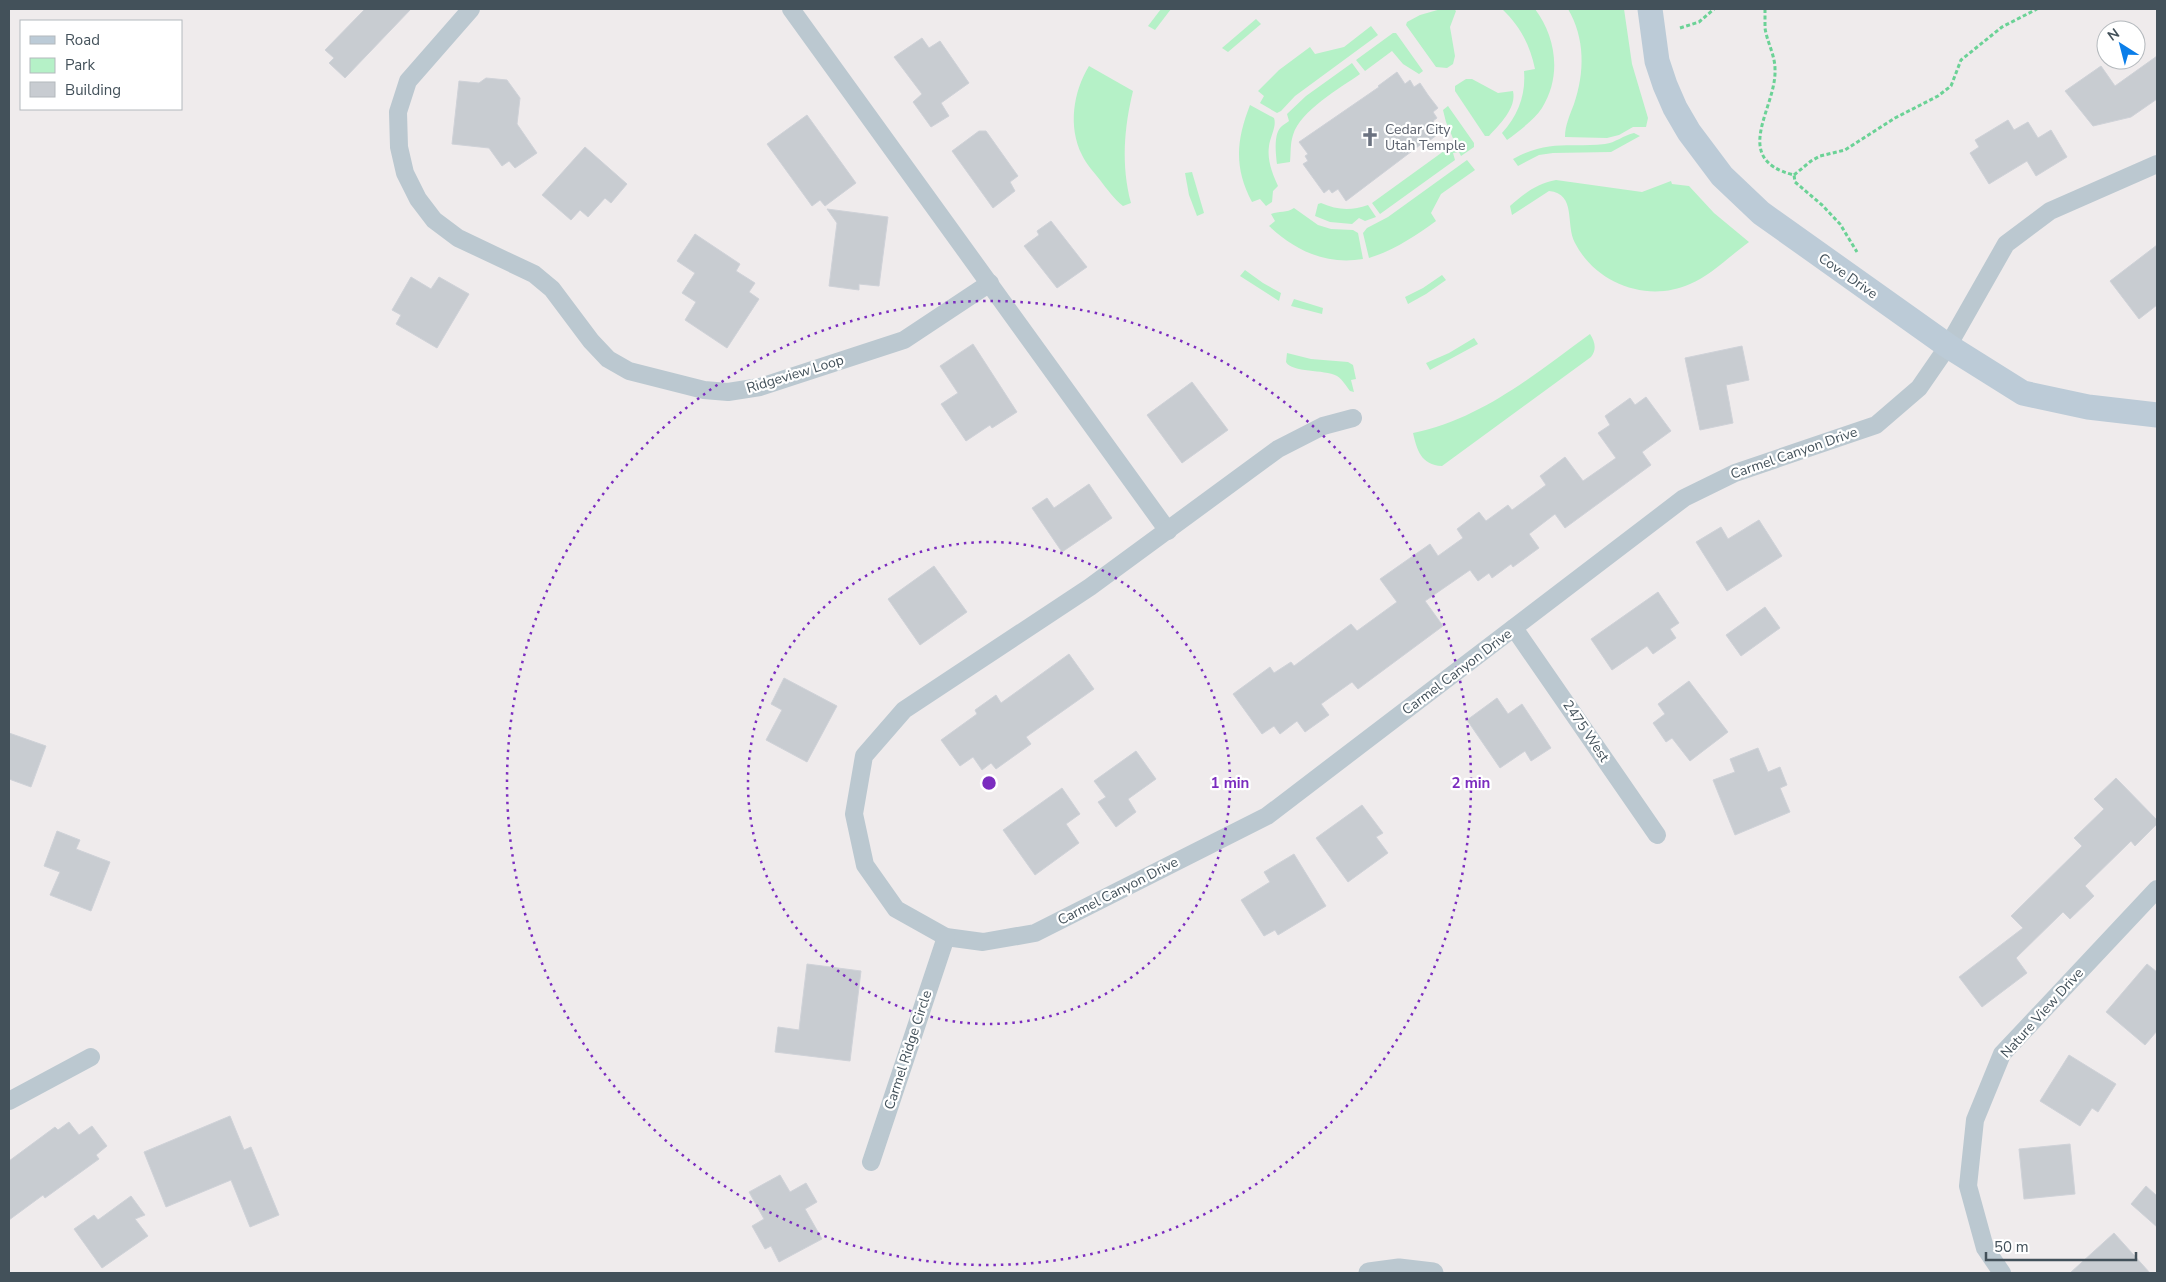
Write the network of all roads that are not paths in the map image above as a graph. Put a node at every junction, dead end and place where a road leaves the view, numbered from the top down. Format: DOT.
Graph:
graph roads {
  1 [pos="470,9"];
  2 [pos="791,9"];
  3 [pos="1650,9"];
  4 [pos="2157,164"];
  5 [pos="990,283"];
  6 [pos="1948,346"];
  7 [pos="2157,415"];
  8 [pos="1353,418"];
  9 [pos="1168,531"];
  10 [pos="1514,628"];
  11 [pos="1657,835"];
  12 [pos="2157,889"];
  13 [pos="946,937"];
  14 [pos="92,1057"];
  15 [pos="9,1101"];
  16 [pos="871,1162"];
  17 [pos="1368,1273"];
  18 [pos="1433,1273"];
  19 [pos="2002,1273"];
  1 -- 5 [label="street, Ridgeview Loop"];
  2 -- 5 [label="street"];
  3 -- 6 [label="main road, Cove Drive"];
  4 -- 6 [label="street, Carmel Canyon Drive"];
  5 -- 9 [label="street"];
  6 -- 7 [label="main road, Cove Drive"];
  6 -- 10 [label="street, Carmel Canyon Drive"];
  8 -- 9 [label="street, Carmel Canyon Drive"];
  9 -- 13 [label="street, Carmel Canyon Drive"];
  10 -- 11 [label="street, 2475 West"];
  10 -- 13 [label="street, Carmel Canyon Drive"];
  12 -- 19 [label="street, Nature View Drive"];
  13 -- 16 [label="street, Carmel Ridge Circle"];
  14 -- 15 [label="street"];
  17 -- 18 [label="street"];
}
